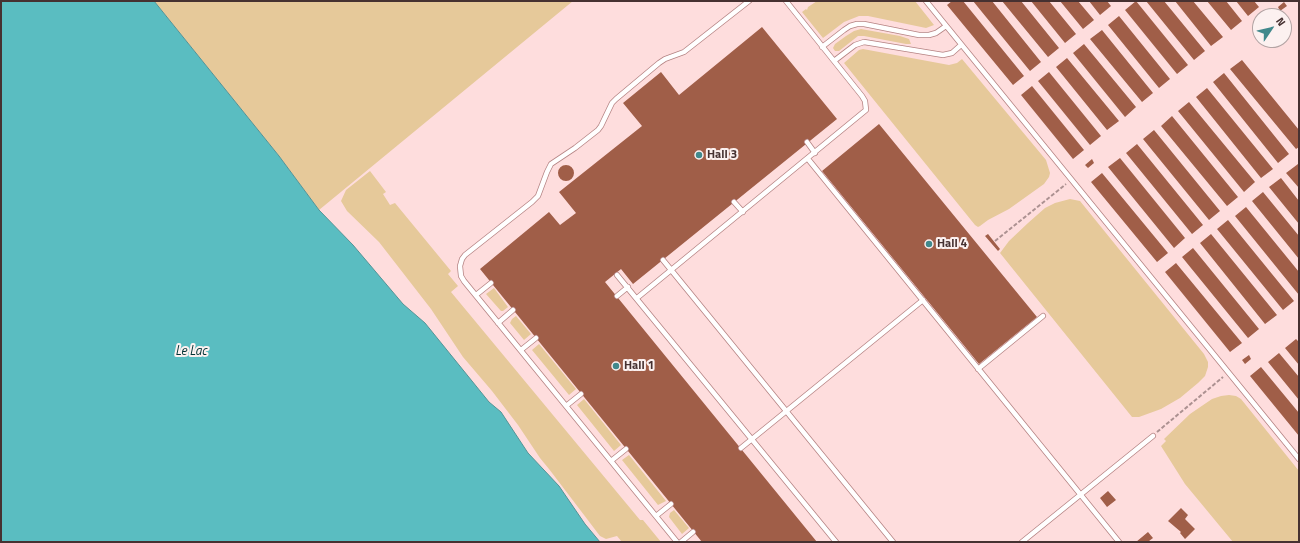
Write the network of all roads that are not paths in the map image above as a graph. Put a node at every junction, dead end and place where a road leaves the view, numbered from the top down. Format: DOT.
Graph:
graph roads {
  1 [pos="748,1"];
  2 [pos="786,1"];
  3 [pos="926,1"];
  4 [pos="946,26"];
  5 [pos="961,45"];
  6 [pos="822,46"];
  7 [pos="834,61"];
  8 [pos="807,142"];
  9 [pos="815,153"];
  10 [pos="808,159"];
  11 [pos="734,202"];
  12 [pos="743,212"];
  13 [pos="663,260"];
  14 [pos="671,270"];
  15 [pos="617,275"];
  16 [pos="491,283"];
  17 [pos="628,287"];
  18 [pos="476,295"];
  19 [pos="617,296"];
  20 [pos="637,298"];
  21 [pos="923,300"];
  22 [pos="513,310"];
  23 [pos="1043,316"];
  24 [pos="498,323"];
  25 [pos="536,338"];
  26 [pos="521,350"];
  27 [pos="978,369"];
  28 [pos="581,394"];
  29 [pos="566,406"];
  30 [pos="786,411"];
  31 [pos="1153,436"];
  32 [pos="752,439"];
  33 [pos="741,448"];
  34 [pos="626,449"];
  35 [pos="1299,459"];
  36 [pos="611,461"];
  37 [pos="1081,495"];
  38 [pos="671,504"];
  39 [pos="656,516"];
  40 [pos="693,532"];
  41 [pos="677,542"];
  42 [pos="681,542"];
  43 [pos="836,542"];
  44 [pos="892,542"];
  45 [pos="1022,542"];
  46 [pos="1119,542"];
  1 -- 18 [label="lane"];
  2 -- 6 [label="lane"];
  3 -- 4 [label="lane"];
  4 -- 5 [label="lane"];
  4 -- 6 [label="lane"];
  5 -- 7 [label="lane"];
  5 -- 35 [label="lane"];
  6 -- 7 [label="lane"];
  7 -- 9 [label="lane"];
  8 -- 9 [label="lane"];
  9 -- 10 [label="lane"];
  10 -- 12 [label="lane"];
  10 -- 21 [label="lane"];
  11 -- 12 [label="lane"];
  12 -- 14 [label="lane"];
  13 -- 14 [label="lane"];
  14 -- 20 [label="lane"];
  14 -- 30 [label="lane"];
  15 -- 17 [label="lane"];
  16 -- 18 [label="lane"];
  17 -- 19 [label="lane"];
  17 -- 20 [label="lane"];
  18 -- 24 [label="lane"];
  20 -- 32 [label="lane"];
  21 -- 27 [label="lane"];
  21 -- 30 [label="lane"];
  22 -- 24 [label="lane"];
  23 -- 27 [label="lane"];
  24 -- 26 [label="lane"];
  25 -- 26 [label="lane"];
  26 -- 29 [label="lane"];
  27 -- 37 [label="lane"];
  28 -- 29 [label="lane"];
  29 -- 36 [label="lane"];
  30 -- 32 [label="lane"];
  30 -- 44 [label="lane"];
  31 -- 37 [label="lane"];
  32 -- 33 [label="lane"];
  32 -- 43 [label="lane"];
  34 -- 36 [label="lane"];
  36 -- 39 [label="lane"];
  37 -- 45 [label="lane"];
  37 -- 46 [label="lane"];
  38 -- 39 [label="lane"];
  39 -- 41 [label="lane"];
  40 -- 42 [label="lane"];
}
